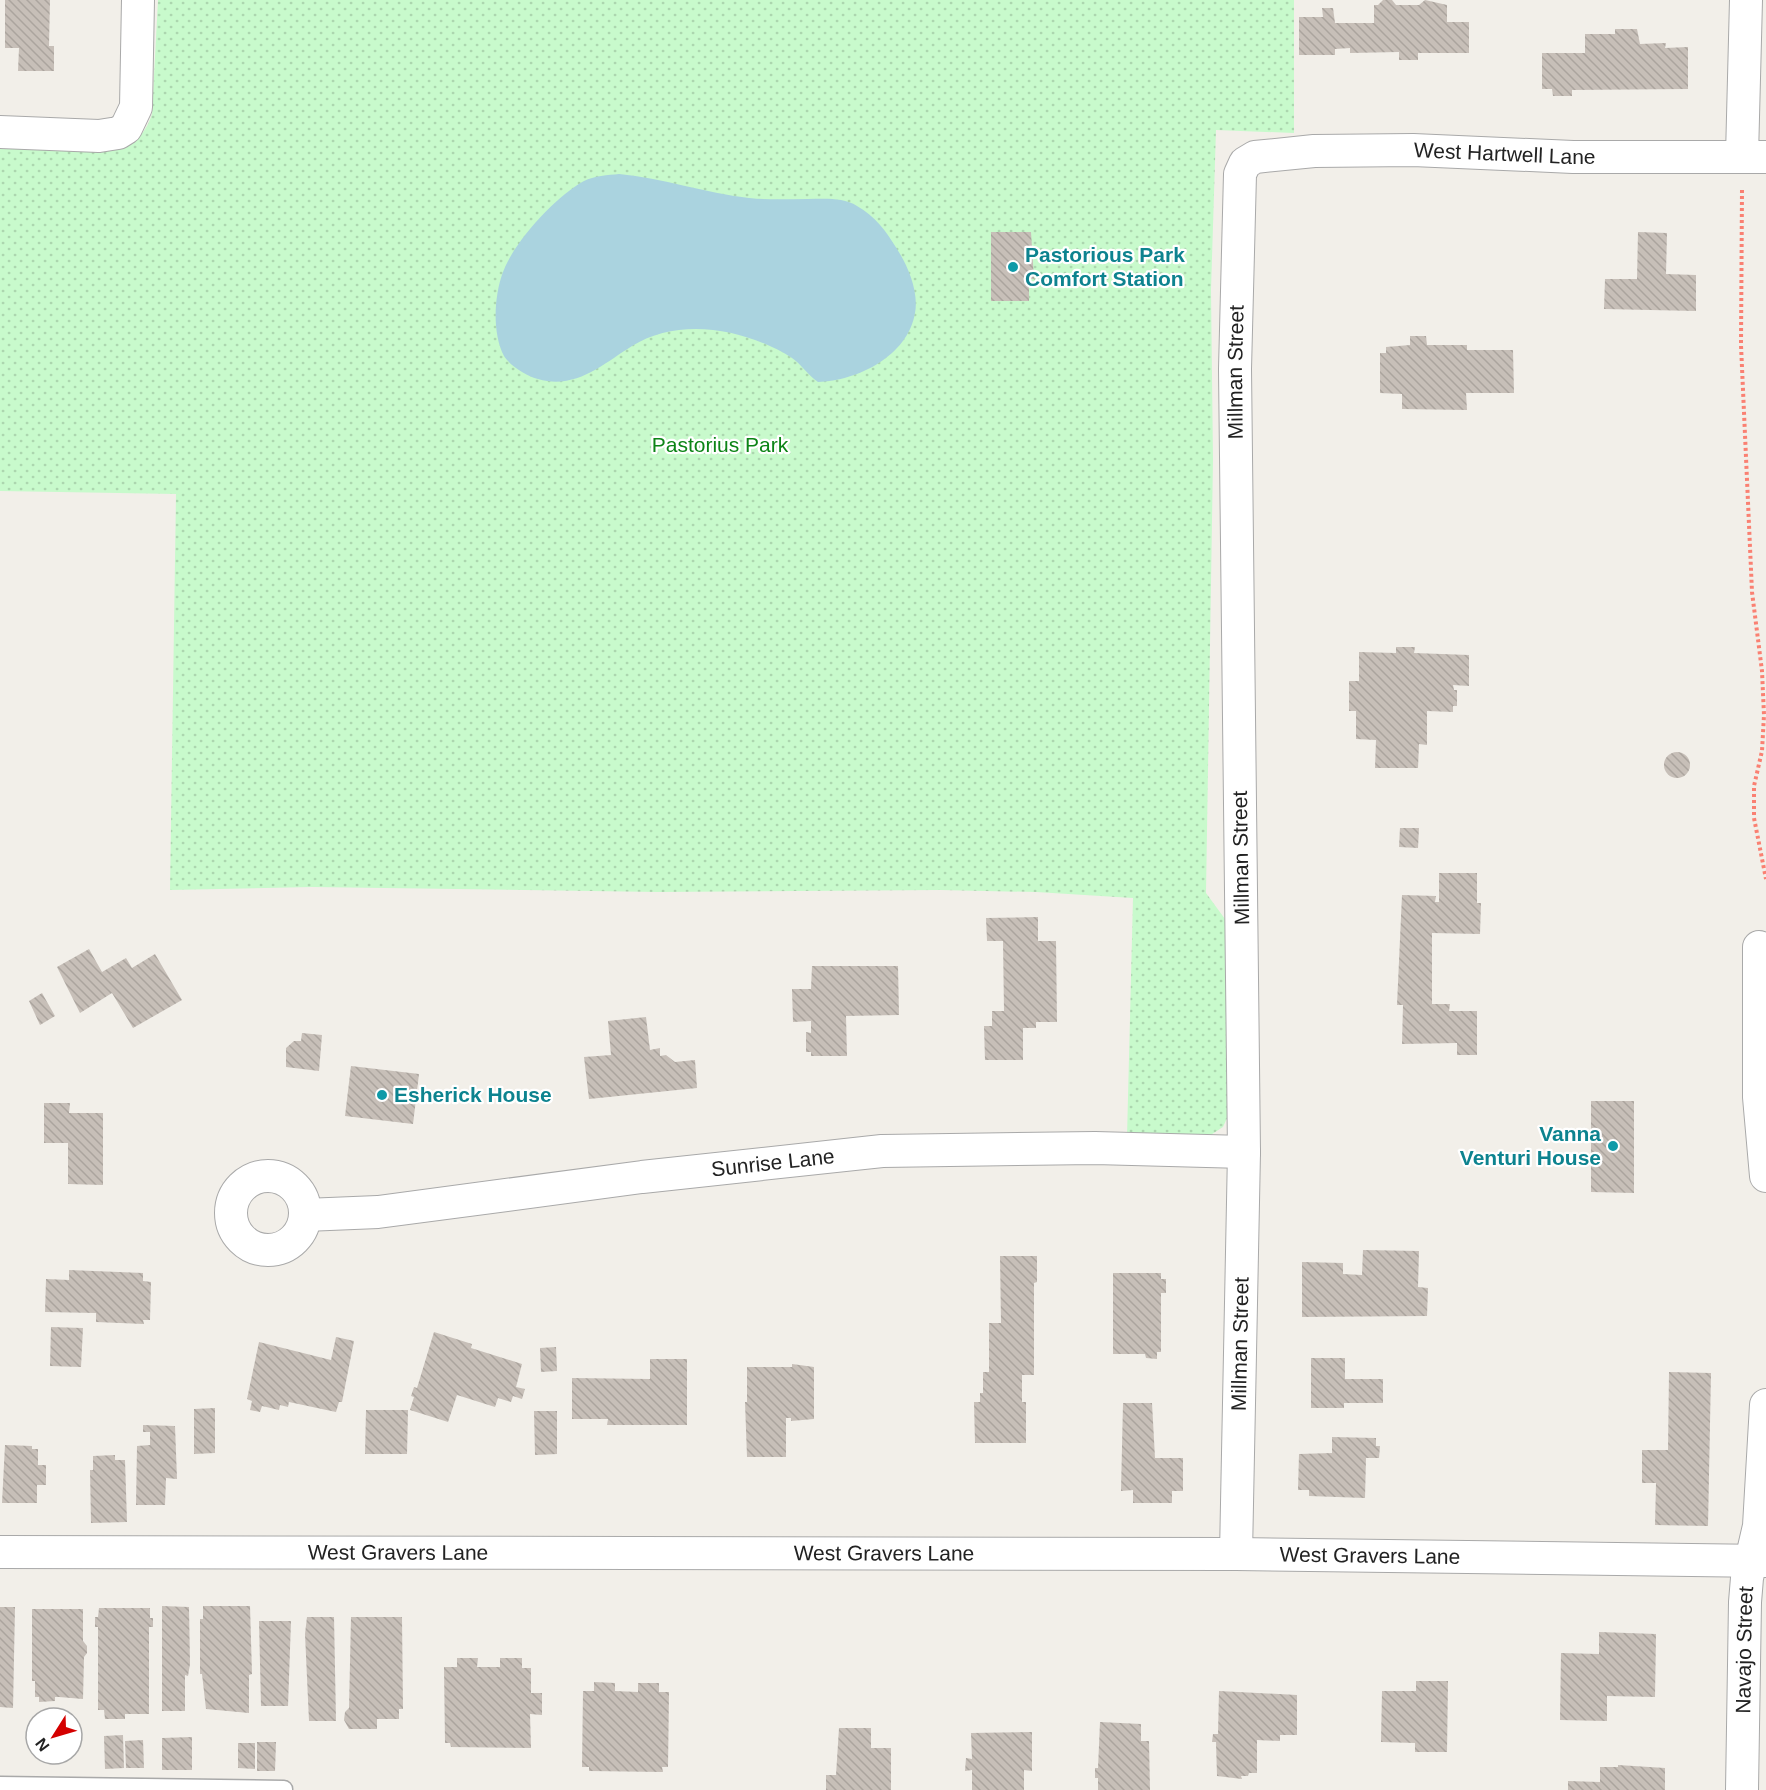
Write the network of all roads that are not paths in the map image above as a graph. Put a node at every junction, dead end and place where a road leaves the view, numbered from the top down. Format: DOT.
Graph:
graph roads {
  1 [pos="138,0"];
  2 [pos="1746,0"];
  3 [pos="0,132"];
  4 [pos="1754,156"];
  5 [pos="1245,163"];
  6 [pos="1759,946"];
  7 [pos="1244,1152"];
  8 [pos="1766,1176"];
  9 [pos="305,1215"];
  10 [pos="1766,1405"];
  11 [pos="0,1552"];
  12 [pos="1236,1554"];
  13 [pos="1758,1561"];
  14 [pos="0,1785"];
  15 [pos="284,1789"];
  16 [pos="1742,1790"];
  1 -- 3 [label="street"];
  2 -- 4 [label="street"];
  4 -- 5 [label="street, West Hartwell Lane"];
  5 -- 7 [label="street, Millman Street"];
  6 -- 8 [label="street"];
  7 -- 9 [label="street, Sunrise Lane"];
  7 -- 12 [label="street, Millman Street"];
  10 -- 13 [label="street, Navajo Street"];
  11 -- 12 [label="street, West Gravers Lane"];
  12 -- 13 [label="street, West Gravers Lane"];
  13 -- 16 [label="street, Navajo Street"];
  14 -- 15 [label="lane"];
}
